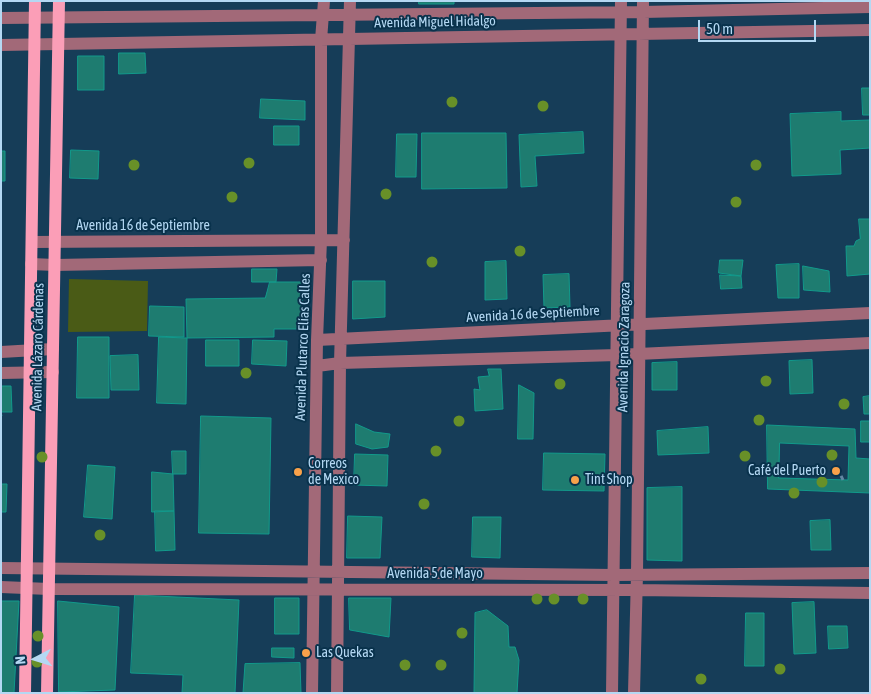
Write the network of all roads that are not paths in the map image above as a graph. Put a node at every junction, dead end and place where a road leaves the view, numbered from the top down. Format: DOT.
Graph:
graph roads {
  1 [pos="35,1"];
  2 [pos="60,1"];
  3 [pos="324,1"];
  4 [pos="621,7"];
  5 [pos="643,7"];
  6 [pos="870,7"];
  7 [pos="350,8"];
  8 [pos="465,13"];
  9 [pos="323,14"];
  10 [pos="35,16"];
  11 [pos="1,18"];
  12 [pos="59,18"];
  13 [pos="870,30"];
  14 [pos="620,34"];
  15 [pos="643,34"];
  16 [pos="465,36"];
  17 [pos="349,38"];
  18 [pos="321,40"];
  19 [pos="59,43"];
  20 [pos="35,44"];
  21 [pos="1,45"];
  22 [pos="321,240"];
  23 [pos="344,240"];
  24 [pos="32,242"];
  25 [pos="55,242"];
  26 [pos="321,260"];
  27 [pos="31,264"];
  28 [pos="55,265"];
  29 [pos="870,314"];
  30 [pos="639,324"];
  31 [pos="618,325"];
  32 [pos="341,338"];
  33 [pos="317,340"];
  34 [pos="870,343"];
  35 [pos="54,349"];
  36 [pos="30,351"];
  37 [pos="1,352"];
  38 [pos="639,353"];
  39 [pos="617,355"];
  40 [pos="340,363"];
  41 [pos="317,366"];
  42 [pos="30,372"];
  43 [pos="53,372"];
  44 [pos="1,373"];
  45 [pos="1,568"];
  46 [pos="27,568"];
  47 [pos="49,570"];
  48 [pos="314,571"];
  49 [pos="338,571"];
  50 [pos="870,573"];
  51 [pos="614,574"];
  52 [pos="637,574"];
  53 [pos="1,587"];
  54 [pos="26,587"];
  55 [pos="49,589"];
  56 [pos="338,589"];
  57 [pos="313,590"];
  58 [pos="614,590"];
  59 [pos="636,590"];
  60 [pos="870,593"];
  61 [pos="612,692"];
  62 [pos="634,692"];
  63 [pos="25,693"];
  64 [pos="47,693"];
  65 [pos="312,693"];
  66 [pos="337,693"];
  1 -- 10 [label="main road, Avenida Lázaro Cárdenas"];
  2 -- 12 [label="main road, Avenida Lázaro Cárdenas"];
  3 -- 9 [label="street, Avenida Plutarco Elías Calles"];
  4 -- 5 [label="street, Avenida Miguel Hidalgo"];
  4 -- 8 [label="street, Avenida Miguel Hidalgo"];
  4 -- 14 [label="street, Avenida Ignacio Zaragoza"];
  5 -- 6 [label="street, Avenida Miguel Hidalgo"];
  5 -- 15 [label="street, Avenida Ignacio Zaragoza"];
  7 -- 8 [label="street, Avenida Miguel Hidalgo"];
  7 -- 9 [label="street, Avenida Miguel Hidalgo"];
  7 -- 17 [label="street"];
  8 -- 16 [label="street"];
  9 -- 12 [label="street, Avenida Miguel Hidalgo"];
  9 -- 18 [label="street, Avenida Plutarco Elías Calles"];
  10 -- 11 [label="street, Avenida Miguel Hidalgo"];
  10 -- 12 [label="street, Avenida Miguel Hidalgo"];
  10 -- 20 [label="main road, Avenida Lázaro Cárdenas"];
  12 -- 19 [label="main road, Avenida Lázaro Cárdenas"];
  13 -- 15 [label="street, Avenida Miguel Hidalgo"];
  14 -- 15 [label="street, Avenida Miguel Hidalgo"];
  14 -- 16 [label="street, Avenida Miguel Hidalgo"];
  14 -- 31 [label="street, Avenida Ignacio Zaragoza"];
  15 -- 30 [label="street, Avenida Ignacio Zaragoza"];
  16 -- 17 [label="street, Avenida Miguel Hidalgo"];
  17 -- 18 [label="street, Avenida Miguel Hidalgo"];
  17 -- 23 [label="street"];
  18 -- 19 [label="street, Avenida Miguel Hidalgo"];
  18 -- 22 [label="street, Avenida Plutarco Elías Calles"];
  19 -- 20 [label="street, Avenida Miguel Hidalgo"];
  19 -- 25 [label="main road, Avenida Lázaro Cárdenas"];
  20 -- 21 [label="street, Avenida Miguel Hidalgo"];
  20 -- 24 [label="main road, Avenida Lázaro Cárdenas"];
  22 -- 23 [label="street, Avenida 16 de Septiembre"];
  22 -- 25 [label="street, Avenida 16 de Septiembre"];
  22 -- 26 [label="street, Avenida Plutarco Elías Calles"];
  23 -- 32 [label="street"];
  24 -- 25 [label="street, Avenida 16 de Septiembre"];
  24 -- 27 [label="main road, Avenida Lázaro Cárdenas"];
  25 -- 28 [label="main road, Avenida Lázaro Cárdenas"];
  26 -- 28 [label="street"];
  26 -- 33 [label="street, Avenida Plutarco Elías Calles"];
  27 -- 28 [label="street"];
  27 -- 36 [label="main road, Avenida Lázaro Cárdenas"];
  28 -- 35 [label="main road, Avenida Lázaro Cárdenas"];
  29 -- 30 [label="street, Avenida 16 de Septiembre"];
  30 -- 31 [label="street, Avenida 16 de Septiembre"];
  30 -- 38 [label="street, Avenida Ignacio Zaragoza"];
  31 -- 32 [label="street, Avenida 16 de Septiembre"];
  31 -- 39 [label="street, Avenida Ignacio Zaragoza"];
  32 -- 33 [label="street, Avenida 16 de Septiembre"];
  32 -- 40 [label="street"];
  33 -- 41 [label="street, Avenida Plutarco Elías Calles"];
  34 -- 38 [label="street"];
  35 -- 36 [label="street"];
  35 -- 43 [label="main road, Avenida Lázaro Cárdenas"];
  36 -- 37 [label="street"];
  36 -- 42 [label="main road, Avenida Lázaro Cárdenas"];
  38 -- 39 [label="street"];
  38 -- 52 [label="street, Avenida Ignacio Zaragoza"];
  39 -- 40 [label="street"];
  39 -- 51 [label="street, Avenida Ignacio Zaragoza"];
  40 -- 41 [label="street"];
  40 -- 49 [label="street"];
  41 -- 48 [label="street, Avenida Plutarco Elías Calles"];
  42 -- 43 [label="street"];
  42 -- 44 [label="street"];
  42 -- 46 [label="main road, Avenida Lázaro Cárdenas"];
  43 -- 47 [label="main road, Avenida Lázaro Cárdenas"];
  45 -- 46 [label="street, Avenida 5 de Mayo"];
  46 -- 47 [label="street, Avenida 5 de Mayo"];
  46 -- 54 [label="main road, Avenida Lázaro Cárdenas"];
  47 -- 48 [label="street, Avenida 5 de Mayo"];
  47 -- 55 [label="main road, Avenida Lázaro Cárdenas"];
  48 -- 49 [label="street, Avenida 5 de Mayo"];
  48 -- 57 [label="street, Avenida Plutarco Elías Calles"];
  49 -- 51 [label="street, Avenida 5 de Mayo"];
  49 -- 56 [label="street"];
  50 -- 52 [label="street, Avenida 5 de Mayo"];
  51 -- 52 [label="street, Avenida 5 de Mayo"];
  51 -- 58 [label="street, Avenida Ignacio Zaragoza"];
  52 -- 59 [label="street, Avenida Ignacio Zaragoza"];
  53 -- 54 [label="street, Avenida 5 de Mayo"];
  54 -- 55 [label="street, Avenida 5 de Mayo"];
  54 -- 63 [label="main road, Avenida Lázaro Cárdenas"];
  55 -- 57 [label="street, Avenida 5 de Mayo"];
  55 -- 64 [label="main road, Avenida Lázaro Cárdenas"];
  56 -- 57 [label="street, Avenida 5 de Mayo"];
  56 -- 58 [label="street, Avenida 5 de Mayo"];
  56 -- 66 [label="street"];
  57 -- 65 [label="street, Avenida Plutarco Elías Calles"];
  58 -- 59 [label="street, Avenida 5 de Mayo"];
  58 -- 61 [label="street, Avenida Ignacio Zaragoza"];
  59 -- 60 [label="street, Avenida 5 de Mayo"];
  59 -- 62 [label="street, Avenida Ignacio Zaragoza"];
  61 -- 62 [label="street"];
}
